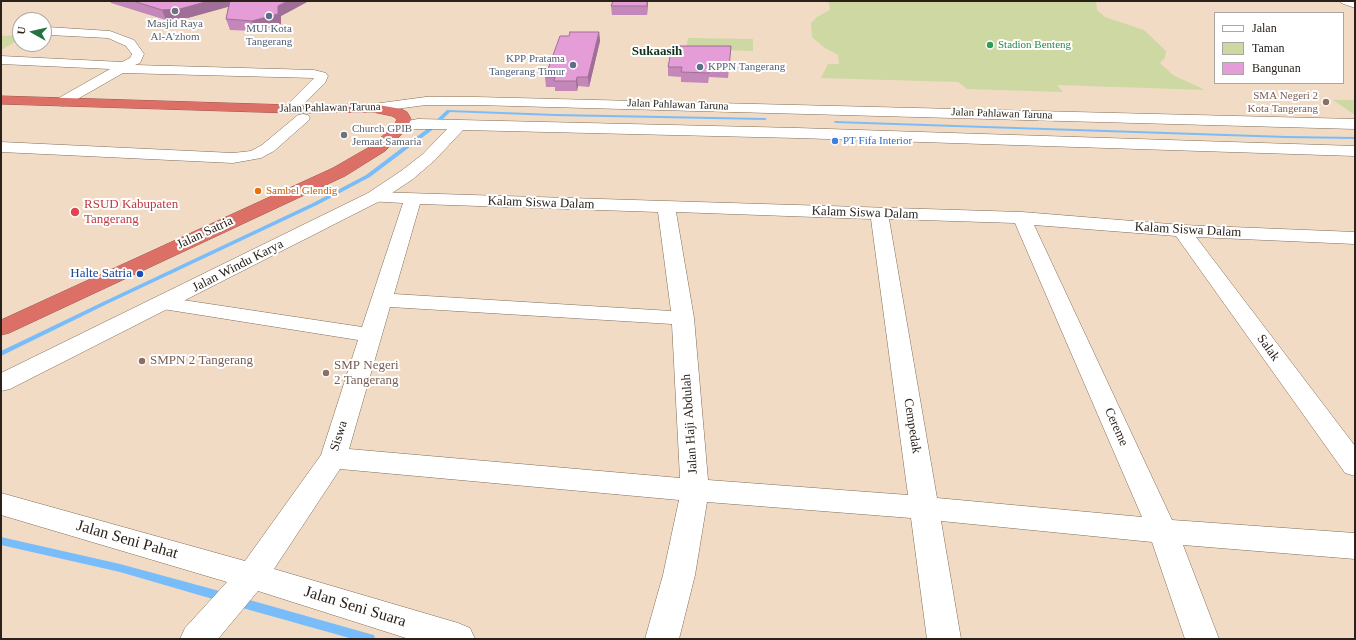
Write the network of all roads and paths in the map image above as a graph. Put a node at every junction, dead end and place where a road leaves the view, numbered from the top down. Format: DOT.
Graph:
graph roads {
  1 [pos="1345,1"];
  2 [pos="1355,5"];
  3 [pos="52,31"];
  4 [pos="12,50"];
  5 [pos="1,56"];
  6 [pos="1,60"];
  7 [pos="122,68"];
  8 [pos="1,100"];
  9 [pos="62,102"];
  10 [pos="1,108"];
  11 [pos="373,108"];
  12 [pos="790,108"];
  13 [pos="297,114"];
  14 [pos="1147,122"];
  15 [pos="1355,124"];
  16 [pos="454,125"];
  17 [pos="402,126"];
  18 [pos="797,133"];
  19 [pos="1167,143"];
  20 [pos="1,147"];
  21 [pos="1355,151"];
  22 [pos="374,197"];
  23 [pos="413,199"];
  24 [pos="666,206"];
  25 [pos="879,213"];
  26 [pos="1022,218"];
  27 [pos="1182,231"];
  28 [pos="1355,238"];
  29 [pos="381,300"];
  30 [pos="164,303"];
  31 [pos="683,318"];
  32 [pos="1,328"];
  33 [pos="370,335"];
  34 [pos="1,383"];
  35 [pos="333,458"];
  36 [pos="1355,466"];
  37 [pos="695,490"];
  38 [pos="1,504"];
  39 [pos="925,508"];
  40 [pos="1163,531"];
  41 [pos="1355,546"];
  42 [pos="247,582"];
  43 [pos="200,636"];
  44 [pos="458,639"];
  45 [pos="662,639"];
  46 [pos="944,639"];
  47 [pos="1202,639"];
  1 -- 2 [label="street"];
  3 -- 7 [label="street"];
  4 -- 5 [label="street"];
  6 -- 7 [label="street"];
  7 -- 9 [label="street"];
  7 -- 13 [label="street"];
  8 -- 9 [label="highway, Jalan Pahlawan Taruna"];
  9 -- 13 [label="highway, Jalan Pahlawan Taruna"];
  10 -- 13 [label="highway, Jalan Pahlawan Taruna"];
  11 -- 12 [label="street, Jalan Pahlawan Taruna"];
  11 -- 13 [label="highway, Jalan Pahlawan Taruna"];
  11 -- 17 [label="highway"];
  12 -- 14 [label="street, Jalan Pahlawan Taruna"];
  12 -- 18 [label="street"];
  13 -- 17 [label="highway, Jalan Pahlawan Taruna"];
  13 -- 20 [label="street"];
  14 -- 15 [label="street, Jalan Pahlawan Taruna"];
  14 -- 19 [label="street"];
  16 -- 17 [label="street, Jalan Pahlawan Taruna"];
  16 -- 18 [label="street, Jalan Pahlawan Taruna"];
  16 -- 22 [label="street, Jalan Windu Karya"];
  17 -- 32 [label="highway, Jalan Satria"];
  18 -- 19 [label="street, Jalan Pahlawan Taruna"];
  19 -- 21 [label="street, Jalan Pahlawan Taruna"];
  22 -- 23 [label="street, Kalam Siswa Dalam"];
  22 -- 30 [label="street, Jalan Windu Karya"];
  23 -- 24 [label="street, Kalam Siswa Dalam"];
  23 -- 29 [label="street, Siswa"];
  24 -- 25 [label="street, Kalam Siswa Dalam"];
  24 -- 31 [label="street, Jalan Haji Abdulah"];
  25 -- 26 [label="street, Kalam Siswa Dalam"];
  25 -- 39 [label="street, Cempedak"];
  26 -- 27 [label="street, Kalam Siswa Dalam"];
  26 -- 40 [label="street, Cereme"];
  27 -- 28 [label="street, Kalam Siswa Dalam"];
  27 -- 36 [label="street, Salak"];
  29 -- 31 [label="street"];
  29 -- 33 [label="street, Siswa"];
  30 -- 33 [label="street"];
  30 -- 34 [label="street, Jalan Windu Karya"];
  31 -- 37 [label="street, Jalan Haji Abdulah"];
  33 -- 35 [label="street, Siswa"];
  35 -- 37 [label="street"];
  35 -- 42 [label="street, Siswa"];
  37 -- 39 [label="street"];
  37 -- 45 [label="street, Jalan Haji Abdulah"];
  38 -- 42 [label="street, Jalan Seni Pahat"];
  39 -- 40 [label="street"];
  39 -- 46 [label="street, Cempedak"];
  40 -- 41 [label="street"];
  40 -- 47 [label="street, Cereme"];
  42 -- 43 [label="street, Siswa"];
  42 -- 44 [label="street, Jalan Seni Suara"];
}
